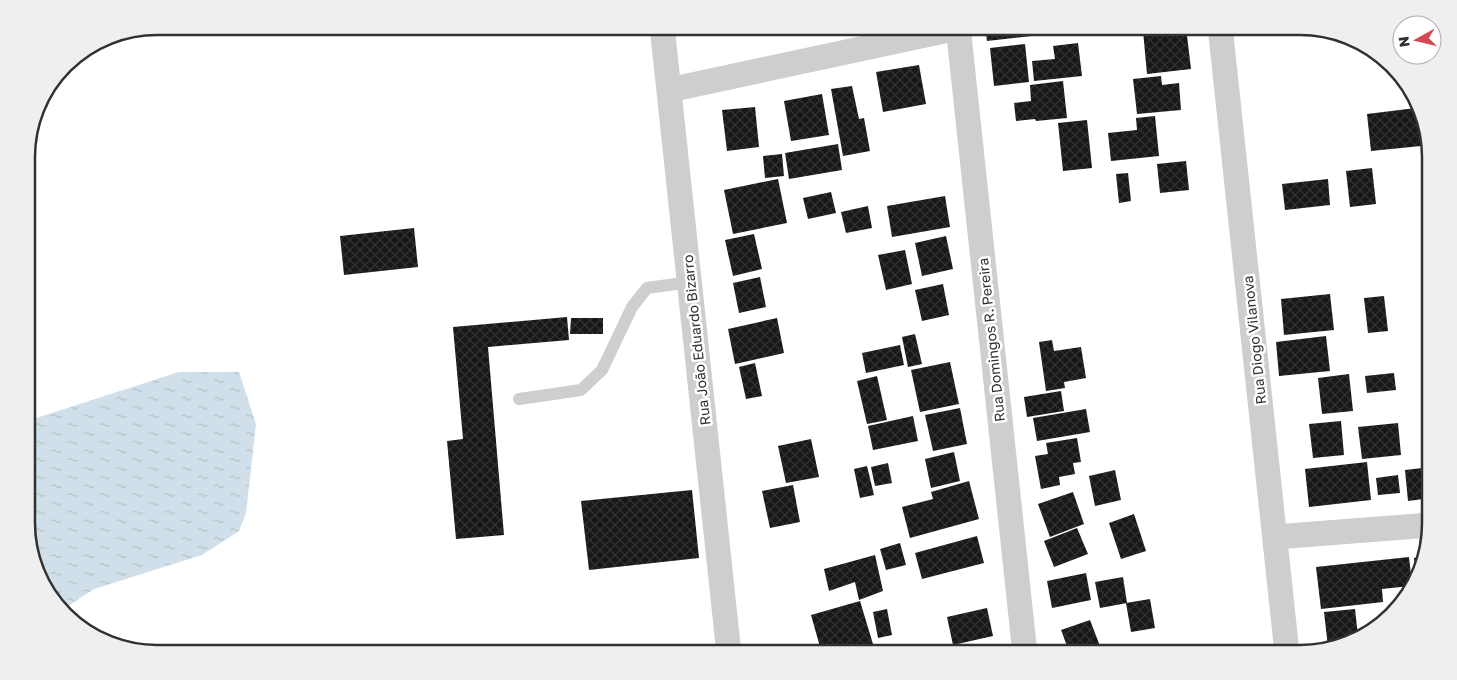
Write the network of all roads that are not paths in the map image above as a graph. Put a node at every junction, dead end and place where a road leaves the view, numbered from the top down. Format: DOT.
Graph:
graph roads {
  1 [pos="663,35"];
  2 [pos="921,35"];
  3 [pos="959,35"];
  4 [pos="1221,35"];
  5 [pos="669,90"];
  6 [pos="690,282"];
  7 [pos="519,399"];
  8 [pos="1422,527"];
  9 [pos="1274,536"];
  10 [pos="728,645"];
  11 [pos="1024,645"];
  12 [pos="1286,645"];
  1 -- 5 [label="street, Rua João Eduardo Bizarro"];
  2 -- 5 [label="street"];
  3 -- 11 [label="street, Rua Domingos R. Pereira"];
  4 -- 9 [label="street, Rua Diogo Vilanova"];
  5 -- 6 [label="street, Rua João Eduardo Bizarro"];
  6 -- 7 [label="lane"];
  6 -- 10 [label="street, Rua João Eduardo Bizarro"];
  8 -- 9 [label="street"];
  9 -- 12 [label="street, Rua Diogo Vilanova"];
}
